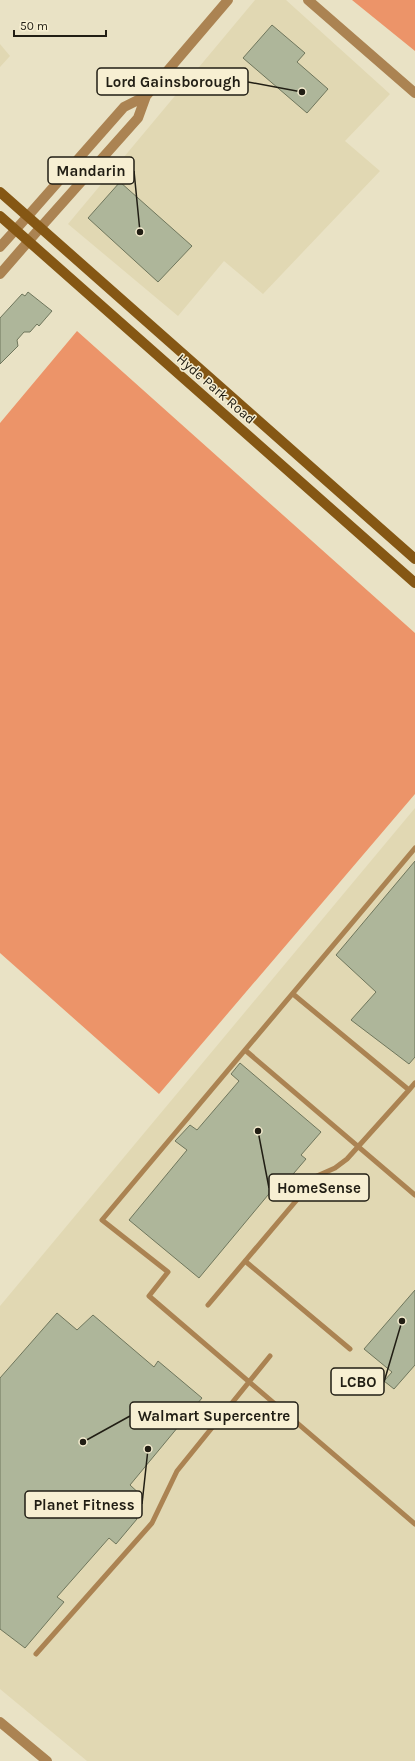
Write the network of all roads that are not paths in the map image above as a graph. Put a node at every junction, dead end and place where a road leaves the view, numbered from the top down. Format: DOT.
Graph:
graph roads {
  1 [pos="228,0"];
  2 [pos="308,0"];
  3 [pos="415,93"];
  4 [pos="146,96"];
  5 [pos="0,192"];
  6 [pos="0,216"];
  7 [pos="27,217"];
  8 [pos="40,228"];
  9 [pos="15,230"];
  10 [pos="28,242"];
  11 [pos="0,247"];
  12 [pos="0,274"];
  13 [pos="415,559"];
  14 [pos="415,583"];
  15 [pos="415,848"];
  16 [pos="293,994"];
  17 [pos="245,1050"];
  18 [pos="415,1084"];
  19 [pos="409,1090"];
  20 [pos="358,1147"];
  21 [pos="415,1195"];
  22 [pos="246,1261"];
  23 [pos="208,1305"];
  24 [pos="350,1349"];
  25 [pos="270,1356"];
  26 [pos="249,1382"];
  27 [pos="415,1524"];
  28 [pos="36,1654"];
  29 [pos="0,1722"];
  30 [pos="47,1761"];
  1 -- 4 [label="street"];
  2 -- 3 [label="street"];
  4 -- 7 [label="street"];
  4 -- 8 [label="street"];
  5 -- 7 [label="main road, Hyde Park Road"];
  6 -- 9 [label="main road, Hyde Park Road"];
  7 -- 8 [label="main road, Hyde Park Road"];
  7 -- 9 [label="street"];
  8 -- 10 [label="street"];
  8 -- 13 [label="main road, Hyde Park Road"];
  9 -- 10 [label="main road, Hyde Park Road"];
  9 -- 11 [label="street"];
  10 -- 12 [label="street"];
  10 -- 14 [label="main road, Hyde Park Road"];
  15 -- 16 [label="lane"];
  16 -- 17 [label="lane"];
  16 -- 19 [label="lane"];
  17 -- 20 [label="lane"];
  17 -- 26 [label="lane"];
  18 -- 19 [label="lane"];
  19 -- 20 [label="lane"];
  20 -- 21 [label="lane"];
  20 -- 22 [label="lane"];
  22 -- 23 [label="lane"];
  22 -- 24 [label="lane"];
  25 -- 26 [label="lane"];
  26 -- 27 [label="lane"];
  26 -- 28 [label="lane"];
  29 -- 30 [label="street"];
}
